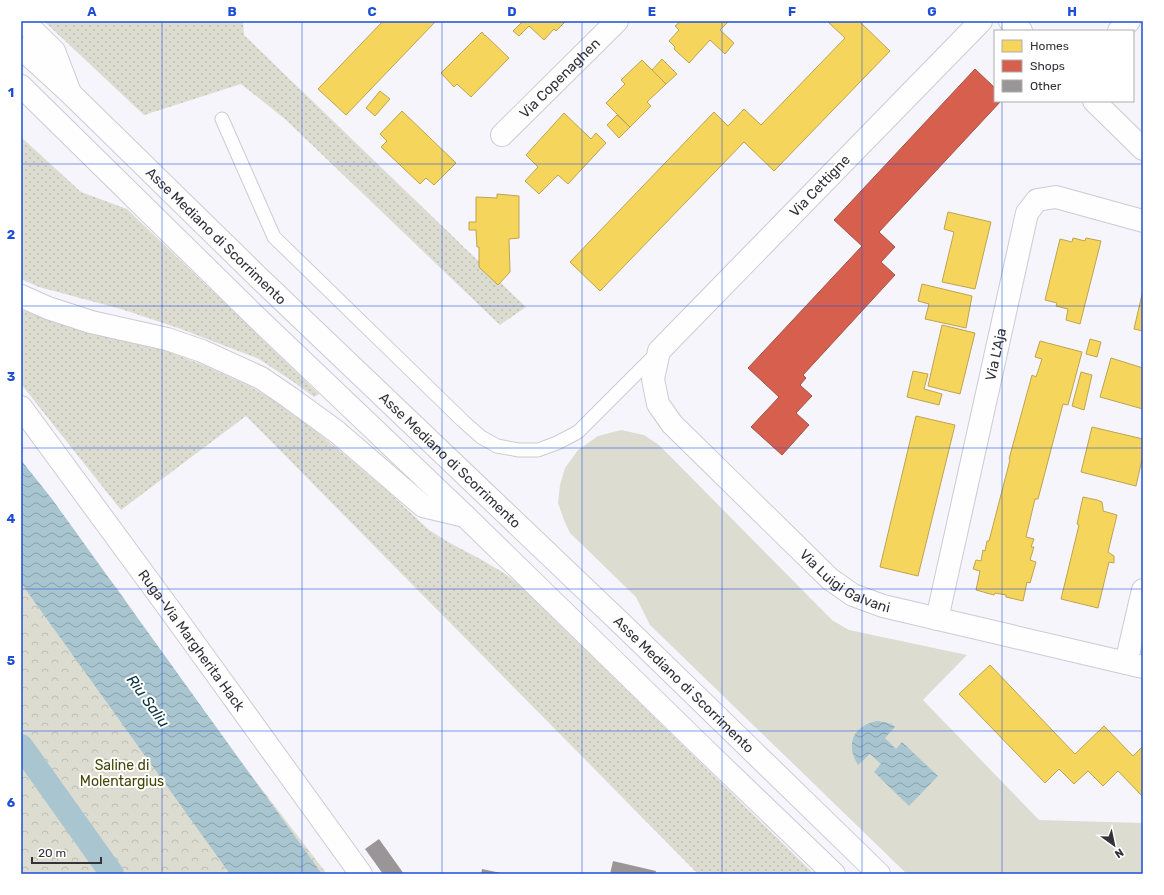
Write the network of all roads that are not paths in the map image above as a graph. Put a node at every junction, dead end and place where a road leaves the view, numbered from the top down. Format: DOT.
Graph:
graph roads {
  1 [pos="23,21"];
  2 [pos="617,21"];
  3 [pos="981,21"];
  4 [pos="1010,21"];
  5 [pos="1129,21"];
  6 [pos="1020,30"];
  7 [pos="1121,30"];
  8 [pos="21,48"];
  9 [pos="21,86"];
  10 [pos="70,93"];
  11 [pos="1095,102"];
  12 [pos="222,119"];
  13 [pos="502,135"];
  14 [pos="1143,149"];
  15 [pos="1143,221"];
  16 [pos="21,296"];
  17 [pos="659,351"];
  18 [pos="21,408"];
  19 [pos="465,516"];
  20 [pos="1143,590"];
  21 [pos="937,619"];
  22 [pos="1135,665"];
  23 [pos="361,874"];
  24 [pos="834,874"];
  25 [pos="879,874"];
  1 -- 10 [label="main road"];
  2 -- 13 [label="main road, Via Copenaghen"];
  3 -- 17 [label="main road, Via Cettigne"];
  4 -- 6 [label="main road"];
  5 -- 7 [label="main road"];
  8 -- 10 [label="main road, Asse Mediano di Scorrimento"];
  9 -- 19 [label="main road, Asse Mediano di Scorrimento"];
  10 -- 25 [label="main road, Asse Mediano di Scorrimento"];
  11 -- 14 [label="main road"];
  12 -- 17 [label="lane"];
  15 -- 21 [label="main road, Via L'Aja"];
  16 -- 19 [label="main road"];
  17 -- 21 [label="main road, Via Luigi Galvani"];
  18 -- 23 [label="main road, Ruga-Via Margherita Hack"];
  19 -- 24 [label="main road, Asse Mediano di Scorrimento"];
  20 -- 22 [label="main road"];
  21 -- 22 [label="main road, Via Luigi Galvani"];
}
